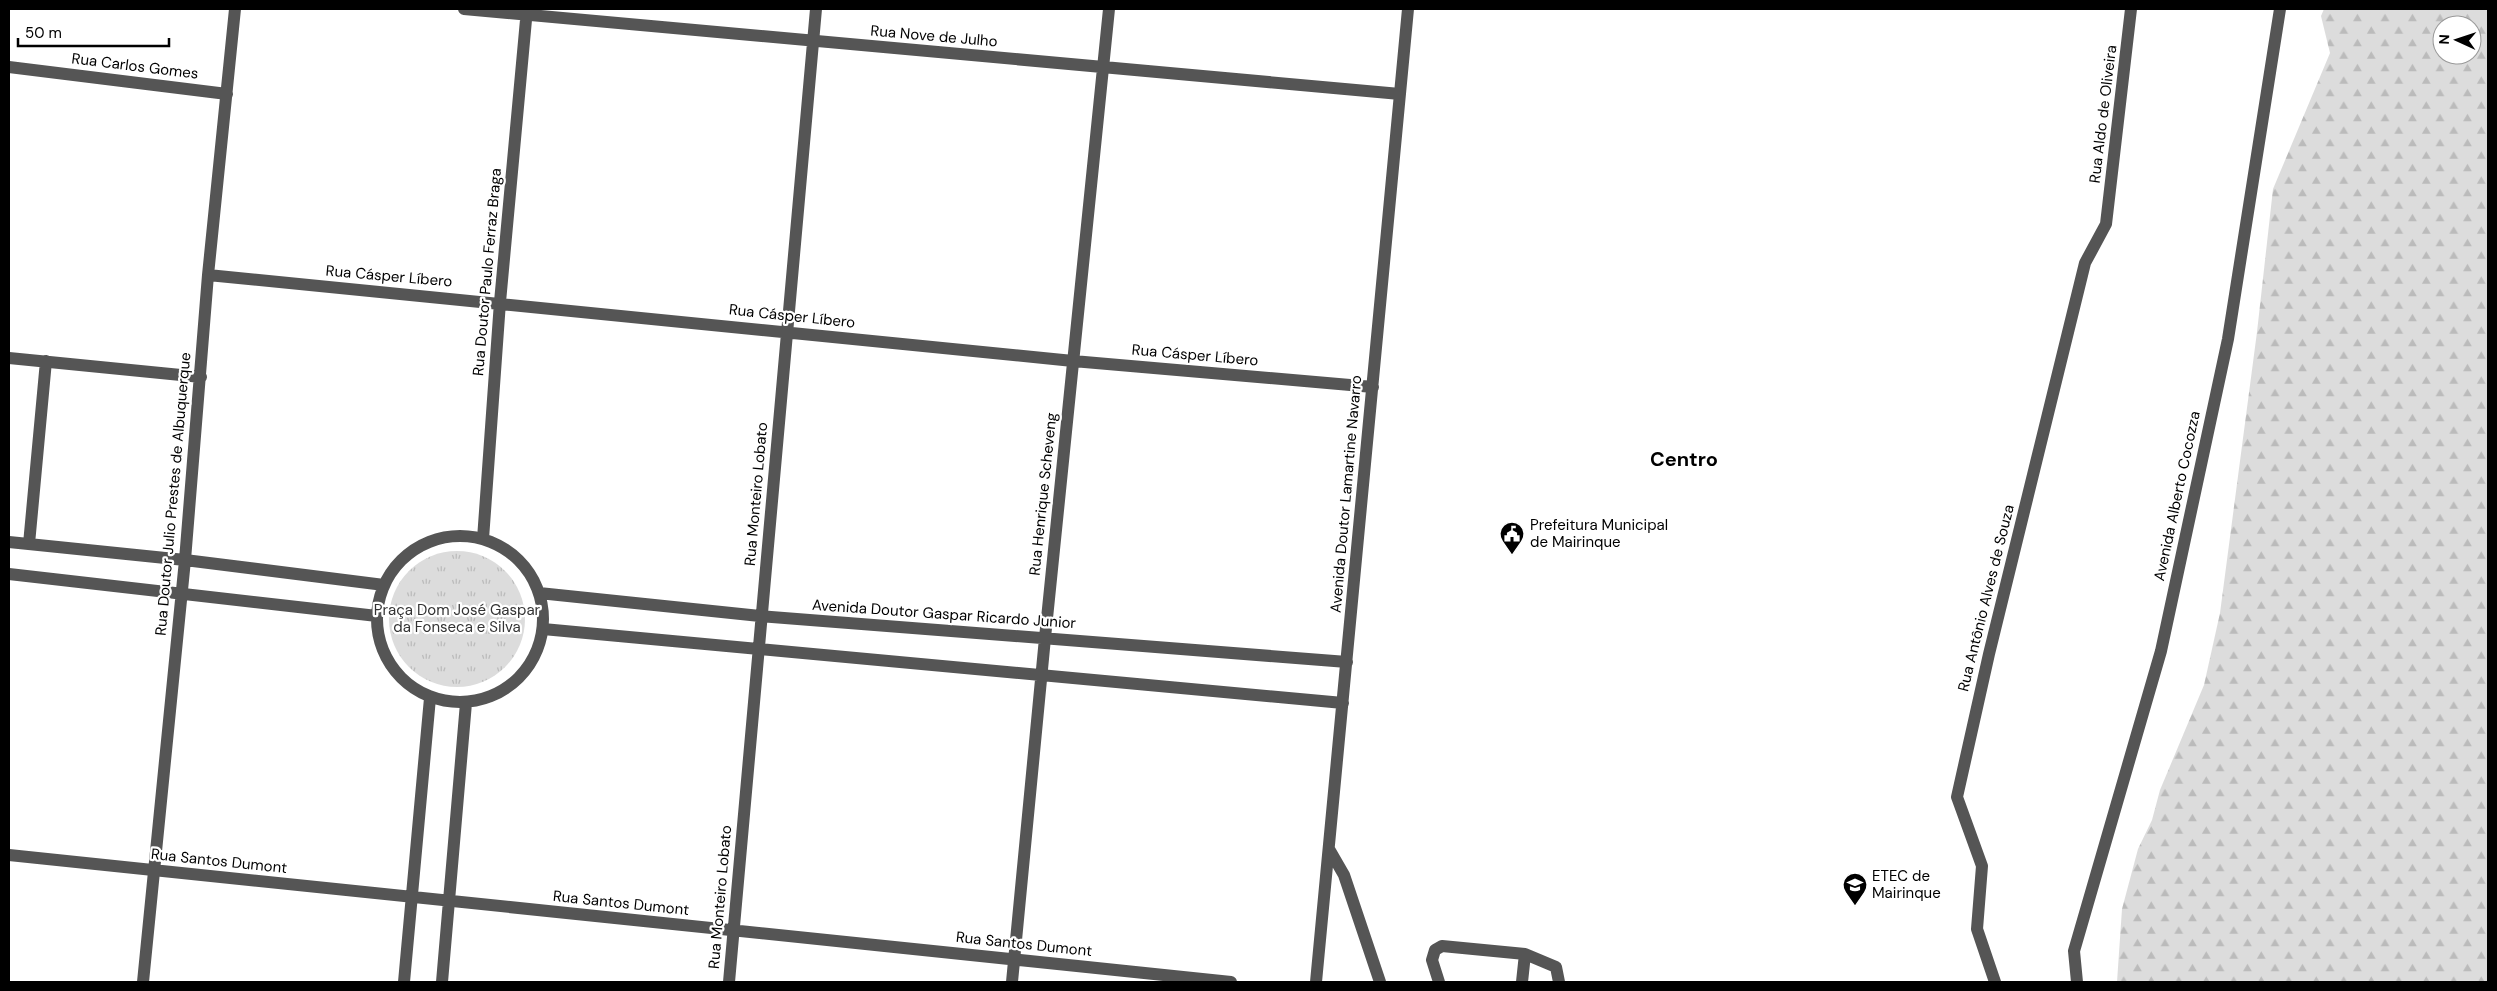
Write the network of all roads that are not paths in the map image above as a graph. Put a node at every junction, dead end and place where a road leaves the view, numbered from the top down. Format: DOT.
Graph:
graph roads {
  1 [pos="236,9"];
  2 [pos="464,9"];
  3 [pos="816,9"];
  4 [pos="1110,9"];
  5 [pos="1408,9"];
  6 [pos="2131,9"];
  7 [pos="2280,9"];
  8 [pos="527,12"];
  9 [pos="813,41"];
  10 [pos="9,67"];
  11 [pos="1103,68"];
  12 [pos="227,94"];
  13 [pos="1400,94"];
  14 [pos="2106,224"];
  15 [pos="208,275"];
  16 [pos="500,302"];
  17 [pos="787,332"];
  18 [pos="9,358"];
  19 [pos="46,361"];
  20 [pos="1073,361"];
  21 [pos="201,377"];
  22 [pos="1372,387"];
  23 [pos="483,539"];
  24 [pos="9,542"];
  25 [pos="29,544"];
  26 [pos="185,560"];
  27 [pos="9,574"];
  28 [pos="384,585"];
  29 [pos="180,592"];
  30 [pos="539,593"];
  31 [pos="377,616"];
  32 [pos="760,616"];
  33 [pos="543,629"];
  34 [pos="1044,638"];
  35 [pos="759,647"];
  36 [pos="1347,662"];
  37 [pos="1041,674"];
  38 [pos="430,698"];
  39 [pos="466,703"];
  40 [pos="1343,704"];
  41 [pos="1329,849"];
  42 [pos="9,855"];
  43 [pos="152,870"];
  44 [pos="412,897"];
  45 [pos="448,901"];
  46 [pos="734,930"];
  47 [pos="1525,954"];
  48 [pos="1014,960"];
  49 [pos="143,982"];
  50 [pos="404,982"];
  51 [pos="442,982"];
  52 [pos="729,982"];
  53 [pos="1012,982"];
  54 [pos="1231,982"];
  55 [pos="1316,982"];
  56 [pos="1380,982"];
  57 [pos="1440,982"];
  58 [pos="1522,982"];
  59 [pos="1559,982"];
  60 [pos="1995,982"];
  61 [pos="2077,982"];
  1 -- 12 [label="street, Rua Doutor Julio Prestes de Albuquerque"];
  2 -- 8 [label="street, Rua Nove de Julho"];
  3 -- 9 [label="street, Rua Monteiro Lobato"];
  4 -- 11 [label="street, Rua Henrique Scheveng"];
  5 -- 13 [label="street, Avenida Doutor Lamartine Navarro"];
  6 -- 14 [label="street, Rua Aldo de Oliveira"];
  7 -- 61 [label="street, Avenida Alberto Cocozza"];
  8 -- 9 [label="street, Rua Nove de Julho"];
  8 -- 16 [label="street, Rua Doutor Paulo Ferraz Braga"];
  9 -- 11 [label="street, Rua Nove de Julho"];
  9 -- 17 [label="street, Rua Monteiro Lobato"];
  10 -- 12 [label="street, Rua Carlos Gomes"];
  11 -- 13 [label="street, Rua Nove de Julho"];
  11 -- 20 [label="street, Rua Henrique Scheveng"];
  12 -- 15 [label="street, Rua Doutor Julio Prestes de Albuquerque"];
  13 -- 22 [label="street, Avenida Doutor Lamartine Navarro"];
  14 -- 60 [label="street, Rua Antônio Alves de Souza"];
  15 -- 16 [label="street, Rua Cásper Líbero"];
  15 -- 21 [label="street, Rua Doutor Julio Prestes de Albuquerque"];
  16 -- 17 [label="street, Rua Cásper Líbero"];
  16 -- 23 [label="street, Rua Doutor Paulo Ferraz Braga"];
  17 -- 20 [label="street, Rua Cásper Líbero"];
  17 -- 32 [label="street, Rua Monteiro Lobato"];
  18 -- 19 [label="street"];
  19 -- 21 [label="street"];
  19 -- 25 [label="street"];
  20 -- 22 [label="street, Rua Cásper Líbero"];
  20 -- 34 [label="street, Rua Henrique Scheveng"];
  21 -- 26 [label="street, Rua Doutor Julio Prestes de Albuquerque"];
  22 -- 36 [label="street, Avenida Doutor Lamartine Navarro"];
  23 -- 28 [label="street"];
  23 -- 30 [label="street"];
  24 -- 25 [label="street"];
  25 -- 26 [label="street"];
  26 -- 28 [label="street"];
  26 -- 29 [label="street, Rua Doutor Julio Prestes de Albuquerque"];
  27 -- 29 [label="street"];
  28 -- 31 [label="street"];
  29 -- 31 [label="street"];
  29 -- 43 [label="street, Rua Doutor Julio Prestes de Albuquerque"];
  30 -- 32 [label="street, Avenida Doutor Gaspar Ricardo Junior"];
  30 -- 33 [label="street"];
  31 -- 38 [label="street"];
  32 -- 34 [label="street, Avenida Doutor Gaspar Ricardo Junior"];
  32 -- 35 [label="street, Rua Monteiro Lobato"];
  33 -- 35 [label="street"];
  33 -- 39 [label="street"];
  34 -- 36 [label="street, Avenida Doutor Gaspar Ricardo Junior"];
  34 -- 37 [label="street, Rua Henrique Scheveng"];
  35 -- 37 [label="street"];
  35 -- 46 [label="street, Rua Monteiro Lobato"];
  36 -- 40 [label="street, Avenida Doutor Lamartine Navarro"];
  37 -- 40 [label="street"];
  37 -- 48 [label="street, Rua Henrique Scheveng"];
  38 -- 39 [label="street"];
  38 -- 44 [label="street"];
  39 -- 45 [label="street"];
  40 -- 41 [label="street, Avenida Doutor Lamartine Navarro"];
  41 -- 55 [label="street, Avenida Doutor Lamartine Navarro"];
  41 -- 56 [label="street"];
  42 -- 43 [label="street, Rua Santos Dumont"];
  43 -- 44 [label="street, Rua Santos Dumont"];
  43 -- 49 [label="street, Rua Doutor Julio Prestes de Albuquerque"];
  44 -- 45 [label="street, Rua Santos Dumont"];
  44 -- 50 [label="street"];
  45 -- 46 [label="street, Rua Santos Dumont"];
  45 -- 51 [label="street"];
  46 -- 48 [label="street, Rua Santos Dumont"];
  46 -- 52 [label="street, Rua Monteiro Lobato"];
  47 -- 57 [label="street"];
  47 -- 58 [label="street"];
  47 -- 59 [label="street"];
  48 -- 53 [label="street, Rua Henrique Scheveng"];
  48 -- 54 [label="street, Rua Santos Dumont"];
}
